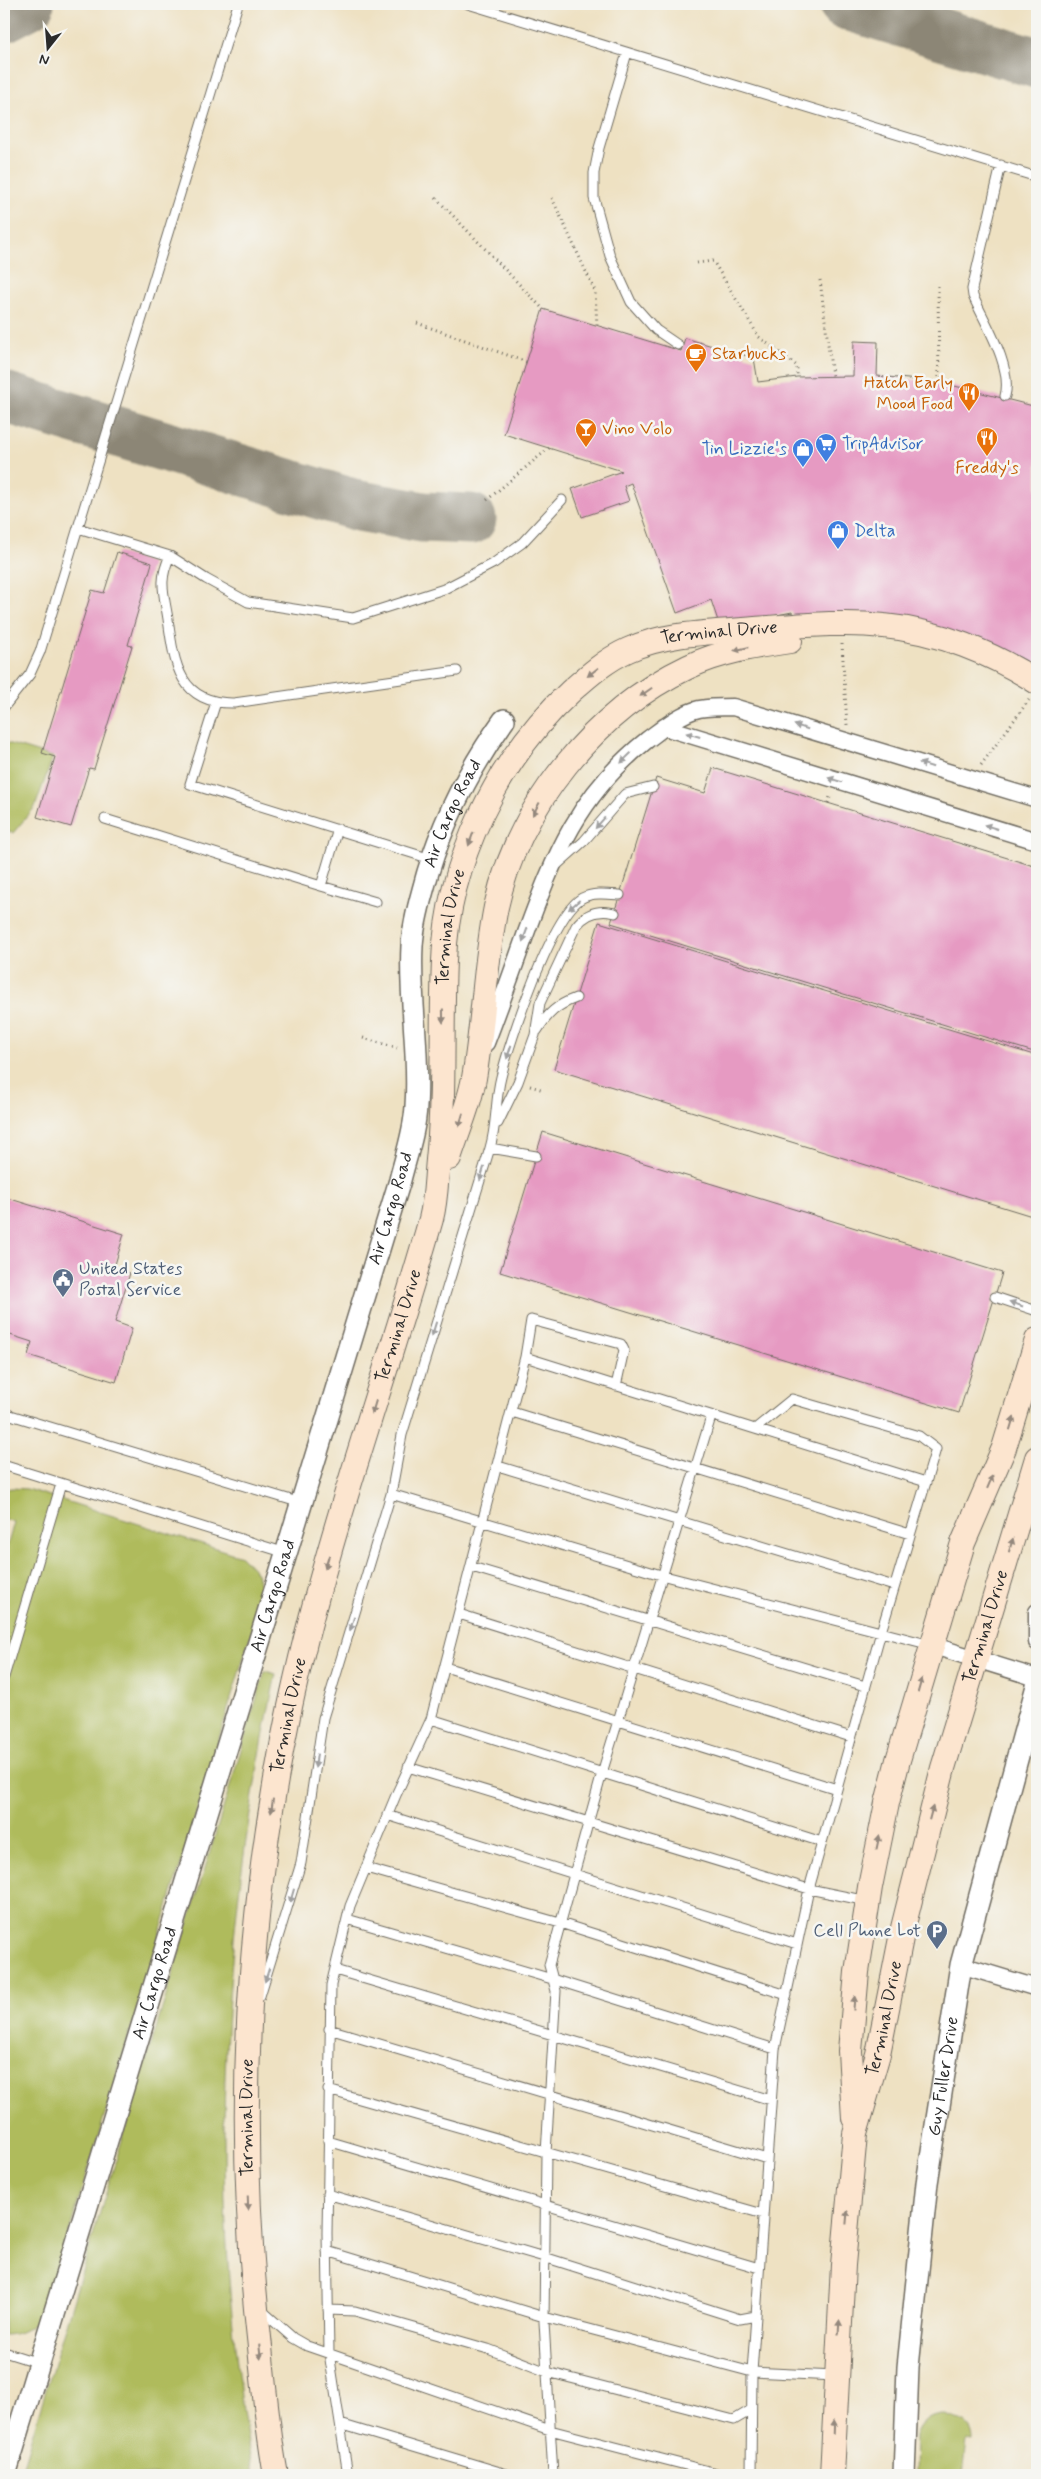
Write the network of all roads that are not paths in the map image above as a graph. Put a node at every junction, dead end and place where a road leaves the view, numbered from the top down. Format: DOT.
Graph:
graph roads {
  1 [pos="238,4"];
  2 [pos="468,4"];
  3 [pos="628,53"];
  4 [pos="1001,166"];
  5 [pos="1037,177"];
  6 [pos="678,345"];
  7 [pos="1005,396"];
  8 [pos="562,500"];
  9 [pos="78,528"];
  10 [pos="170,556"];
  11 [pos="457,672"];
  12 [pos="1037,689"];
  13 [pos="216,702"];
  14 [pos="4,707"];
  15 [pos="504,720"];
  16 [pos="664,727"];
  17 [pos="653,787"];
  18 [pos="1037,799"];
  19 [pos="105,819"];
  20 [pos="338,829"];
  21 [pos="1037,841"];
  22 [pos="431,858"];
  23 [pos="548,873"];
  24 [pos="321,886"];
  25 [pos="620,896"];
  26 [pos="376,902"];
  27 [pos="615,913"];
  28 [pos="576,998"];
  29 [pos="535,1035"];
  30 [pos="475,1074"];
  31 [pos="496,1127"];
  32 [pos="490,1148"];
  33 [pos="536,1156"];
  34 [pos="433,1209"];
  35 [pos="995,1296"];
  36 [pos="1037,1312"];
  37 [pos="1037,1340"];
  38 [pos="525,1357"];
  39 [pos="616,1386"];
  40 [pos="1028,1399"];
  41 [pos="512,1412"];
  42 [pos="4,1413"];
  43 [pos="711,1417"];
  44 [pos="755,1430"];
  45 [pos="1037,1458"];
  46 [pos="498,1466"];
  47 [pos="5,1469"];
  48 [pos="694,1469"];
  49 [pos="926,1482"];
  50 [pos="61,1484"];
  51 [pos="391,1494"];
  52 [pos="301,1503"];
  53 [pos="678,1521"];
  54 [pos="484,1522"];
  55 [pos="910,1534"];
  56 [pos="286,1553"];
  57 [pos="472,1567"];
  58 [pos="661,1575"];
  59 [pos="894,1586"];
  60 [pos="1037,1612"];
  61 [pos="459,1614"];
  62 [pos="648,1620"];
  63 [pos="881,1632"];
  64 [pos="1037,1642"];
  65 [pos="931,1645"];
  66 [pos="975,1659"];
  67 [pos="445,1667"];
  68 [pos="633,1669"];
  69 [pos="4,1677"];
  70 [pos="1037,1678"];
  71 [pos="865,1686"];
  72 [pos="1037,1686"];
  73 [pos="431,1718"];
  74 [pos="618,1721"];
  75 [pos="851,1737"];
  76 [pos="408,1767"];
  77 [pos="602,1772"];
  78 [pos="837,1789"];
  79 [pos="387,1815"];
  80 [pos="588,1821"];
  81 [pos="822,1842"];
  82 [pos="366,1868"];
  83 [pos="572,1875"];
  84 [pos="809,1889"];
  85 [pos="867,1901"];
  86 [pos="347,1918"];
  87 [pos="560,1923"];
  88 [pos="797,1944"];
  89 [pos="960,1965"];
  90 [pos="335,1970"];
  91 [pos="552,1979"];
  92 [pos="1037,1988"];
  93 [pos="787,1995"];
  94 [pos="329,2029"];
  95 [pos="248,2032"];
  96 [pos="551,2036"];
  97 [pos="775,2049"];
  98 [pos="328,2090"];
  99 [pos="548,2093"];
  100 [pos="771,2100"];
  101 [pos="855,2134"];
  102 [pos="328,2141"];
  103 [pos="546,2153"];
  104 [pos="767,2160"];
  105 [pos="328,2194"];
  106 [pos="545,2205"];
  107 [pos="763,2214"];
  108 [pos="327,2251"];
  109 [pos="544,2257"];
  110 [pos="759,2268"];
  111 [pos="255,2303"];
  112 [pos="328,2310"];
  113 [pos="756,2316"];
  114 [pos="544,2317"];
  115 [pos="4,2352"];
  116 [pos="329,2353"];
  117 [pos="39,2363"];
  118 [pos="547,2372"];
  119 [pos="752,2372"];
  120 [pos="836,2376"];
  121 [pos="751,2410"];
  122 [pos="340,2424"];
  123 [pos="550,2430"];
  124 [pos="5,2475"];
  125 [pos="276,2475"];
  126 [pos="348,2475"];
  127 [pos="510,2475"];
  128 [pos="553,2475"];
  129 [pos="724,2475"];
  130 [pos="751,2475"];
  131 [pos="832,2475"];
  132 [pos="904,2475"];
  1 -- 9 [label="lane"];
  2 -- 3 [label="lane"];
  3 -- 4 [label="lane"];
  3 -- 6 [label="lane"];
  4 -- 5 [label="lane"];
  4 -- 7 [label="lane"];
  8 -- 10 [label="lane"];
  9 -- 10 [label="lane"];
  9 -- 14 [label="lane"];
  10 -- 13 [label="lane"];
  11 -- 13 [label="lane"];
  12 -- 30 [label="main road, one-way"];
  12 -- 34 [label="main road, Terminal Drive, one-way"];
  13 -- 20 [label="lane"];
  15 -- 22 [label="street, Air Cargo Road"];
  18 -- 16 [label="street, one-way"];
  21 -- 16 [label="street, one-way"];
  16 -- 23 [label="street, one-way"];
  17 -- 23 [label="lane, one-way"];
  19 -- 24 [label="lane"];
  20 -- 22 [label="lane"];
  20 -- 24 [label="lane"];
  22 -- 52 [label="street, Air Cargo Road"];
  23 -- 30 [label="street, one-way"];
  24 -- 26 [label="lane"];
  25 -- 31 [label="lane, one-way"];
  27 -- 29 [label="lane"];
  28 -- 29 [label="lane"];
  29 -- 31 [label="lane"];
  30 -- 34 [label="main road, one-way"];
  31 -- 32 [label="lane"];
  32 -- 33 [label="lane"];
  32 -- 51 [label="lane, one-way"];
  34 -- 95 [label="main road, Terminal Drive, one-way"];
  36 -- 35 [label="lane, one-way"];
  37 -- 40 [label="main road"];
  38 -- 39 [label="lane"];
  38 -- 39 [label="lane"];
  38 -- 41 [label="lane"];
  39 -- 43 [label="lane"];
  65 -- 40 [label="main road, one-way"];
  41 -- 46 [label="lane"];
  41 -- 48 [label="lane"];
  42 -- 52 [label="lane"];
  43 -- 44 [label="lane"];
  43 -- 48 [label="lane"];
  44 -- 49 [label="lane"];
  44 -- 49 [label="lane"];
  66 -- 45 [label="main road, Terminal Drive, one-way"];
  46 -- 53 [label="lane"];
  46 -- 54 [label="lane"];
  47 -- 50 [label="lane"];
  48 -- 53 [label="lane"];
  48 -- 55 [label="lane"];
  49 -- 55 [label="lane"];
  50 -- 56 [label="lane"];
  50 -- 69 [label="lane"];
  51 -- 54 [label="lane"];
  51 -- 95 [label="lane, one-way"];
  52 -- 56 [label="street, Air Cargo Road"];
  53 -- 58 [label="lane"];
  53 -- 59 [label="lane"];
  54 -- 57 [label="lane"];
  54 -- 58 [label="lane"];
  55 -- 59 [label="lane"];
  56 -- 117 [label="street, Air Cargo Road"];
  57 -- 61 [label="lane"];
  57 -- 62 [label="lane"];
  58 -- 62 [label="lane"];
  58 -- 63 [label="lane"];
  59 -- 63 [label="lane"];
  60 -- 64 [label="street"];
  61 -- 67 [label="lane"];
  61 -- 68 [label="lane"];
  62 -- 68 [label="lane"];
  62 -- 71 [label="lane"];
  63 -- 65 [label="lane"];
  63 -- 71 [label="lane"];
  65 -- 66 [label="street"];
  85 -- 65 [label="main road, one-way"];
  66 -- 70 [label="street"];
  101 -- 66 [label="main road, Terminal Drive, one-way"];
  67 -- 73 [label="lane"];
  67 -- 74 [label="lane"];
  68 -- 74 [label="lane"];
  68 -- 75 [label="lane"];
  71 -- 75 [label="lane"];
  72 -- 89 [label="street, Guy Fuller Drive"];
  73 -- 76 [label="lane"];
  73 -- 77 [label="lane"];
  74 -- 77 [label="lane"];
  74 -- 78 [label="lane"];
  75 -- 78 [label="lane"];
  76 -- 79 [label="lane"];
  76 -- 80 [label="lane"];
  77 -- 80 [label="lane"];
  77 -- 81 [label="lane"];
  78 -- 81 [label="lane"];
  79 -- 82 [label="lane"];
  79 -- 83 [label="lane"];
  80 -- 83 [label="lane"];
  80 -- 84 [label="lane"];
  81 -- 84 [label="lane"];
  82 -- 86 [label="lane"];
  82 -- 87 [label="lane"];
  83 -- 87 [label="lane"];
  83 -- 88 [label="lane"];
  84 -- 85 [label="lane"];
  84 -- 88 [label="lane"];
  101 -- 85 [label="main road, one-way"];
  86 -- 90 [label="lane"];
  86 -- 91 [label="lane"];
  87 -- 91 [label="lane"];
  87 -- 93 [label="lane"];
  88 -- 93 [label="lane"];
  89 -- 92 [label="street"];
  89 -- 132 [label="street, Guy Fuller Drive"];
  90 -- 94 [label="lane"];
  90 -- 96 [label="lane"];
  91 -- 96 [label="lane"];
  91 -- 97 [label="lane"];
  93 -- 97 [label="lane"];
  94 -- 98 [label="lane"];
  94 -- 99 [label="lane"];
  95 -- 111 [label="main road, Terminal Drive, one-way"];
  96 -- 99 [label="lane"];
  96 -- 100 [label="lane"];
  97 -- 100 [label="lane"];
  98 -- 102 [label="lane"];
  98 -- 103 [label="lane"];
  99 -- 103 [label="lane"];
  99 -- 104 [label="lane"];
  100 -- 104 [label="lane"];
  120 -- 101 [label="main road, Terminal Drive, one-way"];
  102 -- 105 [label="lane"];
  102 -- 106 [label="lane"];
  103 -- 106 [label="lane"];
  103 -- 107 [label="lane"];
  104 -- 107 [label="lane"];
  105 -- 108 [label="lane"];
  105 -- 109 [label="lane"];
  106 -- 109 [label="lane"];
  106 -- 110 [label="lane"];
  107 -- 110 [label="lane"];
  108 -- 112 [label="lane"];
  108 -- 114 [label="lane"];
  109 -- 113 [label="lane"];
  109 -- 114 [label="lane"];
  110 -- 113 [label="lane"];
  111 -- 116 [label="lane"];
  111 -- 125 [label="main road, Terminal Drive, one-way"];
  112 -- 116 [label="lane"];
  112 -- 118 [label="lane"];
  113 -- 119 [label="lane"];
  114 -- 118 [label="lane"];
  114 -- 119 [label="lane"];
  115 -- 117 [label="lane"];
  116 -- 122 [label="lane"];
  116 -- 123 [label="lane"];
  117 -- 124 [label="street, Air Cargo Road"];
  118 -- 121 [label="lane"];
  118 -- 123 [label="lane"];
  119 -- 120 [label="lane"];
  119 -- 121 [label="lane"];
  131 -- 120 [label="main road, Terminal Drive, one-way"];
  121 -- 130 [label="lane"];
  122 -- 126 [label="lane"];
  122 -- 127 [label="lane"];
  123 -- 128 [label="lane"];
  123 -- 129 [label="lane"];
}
